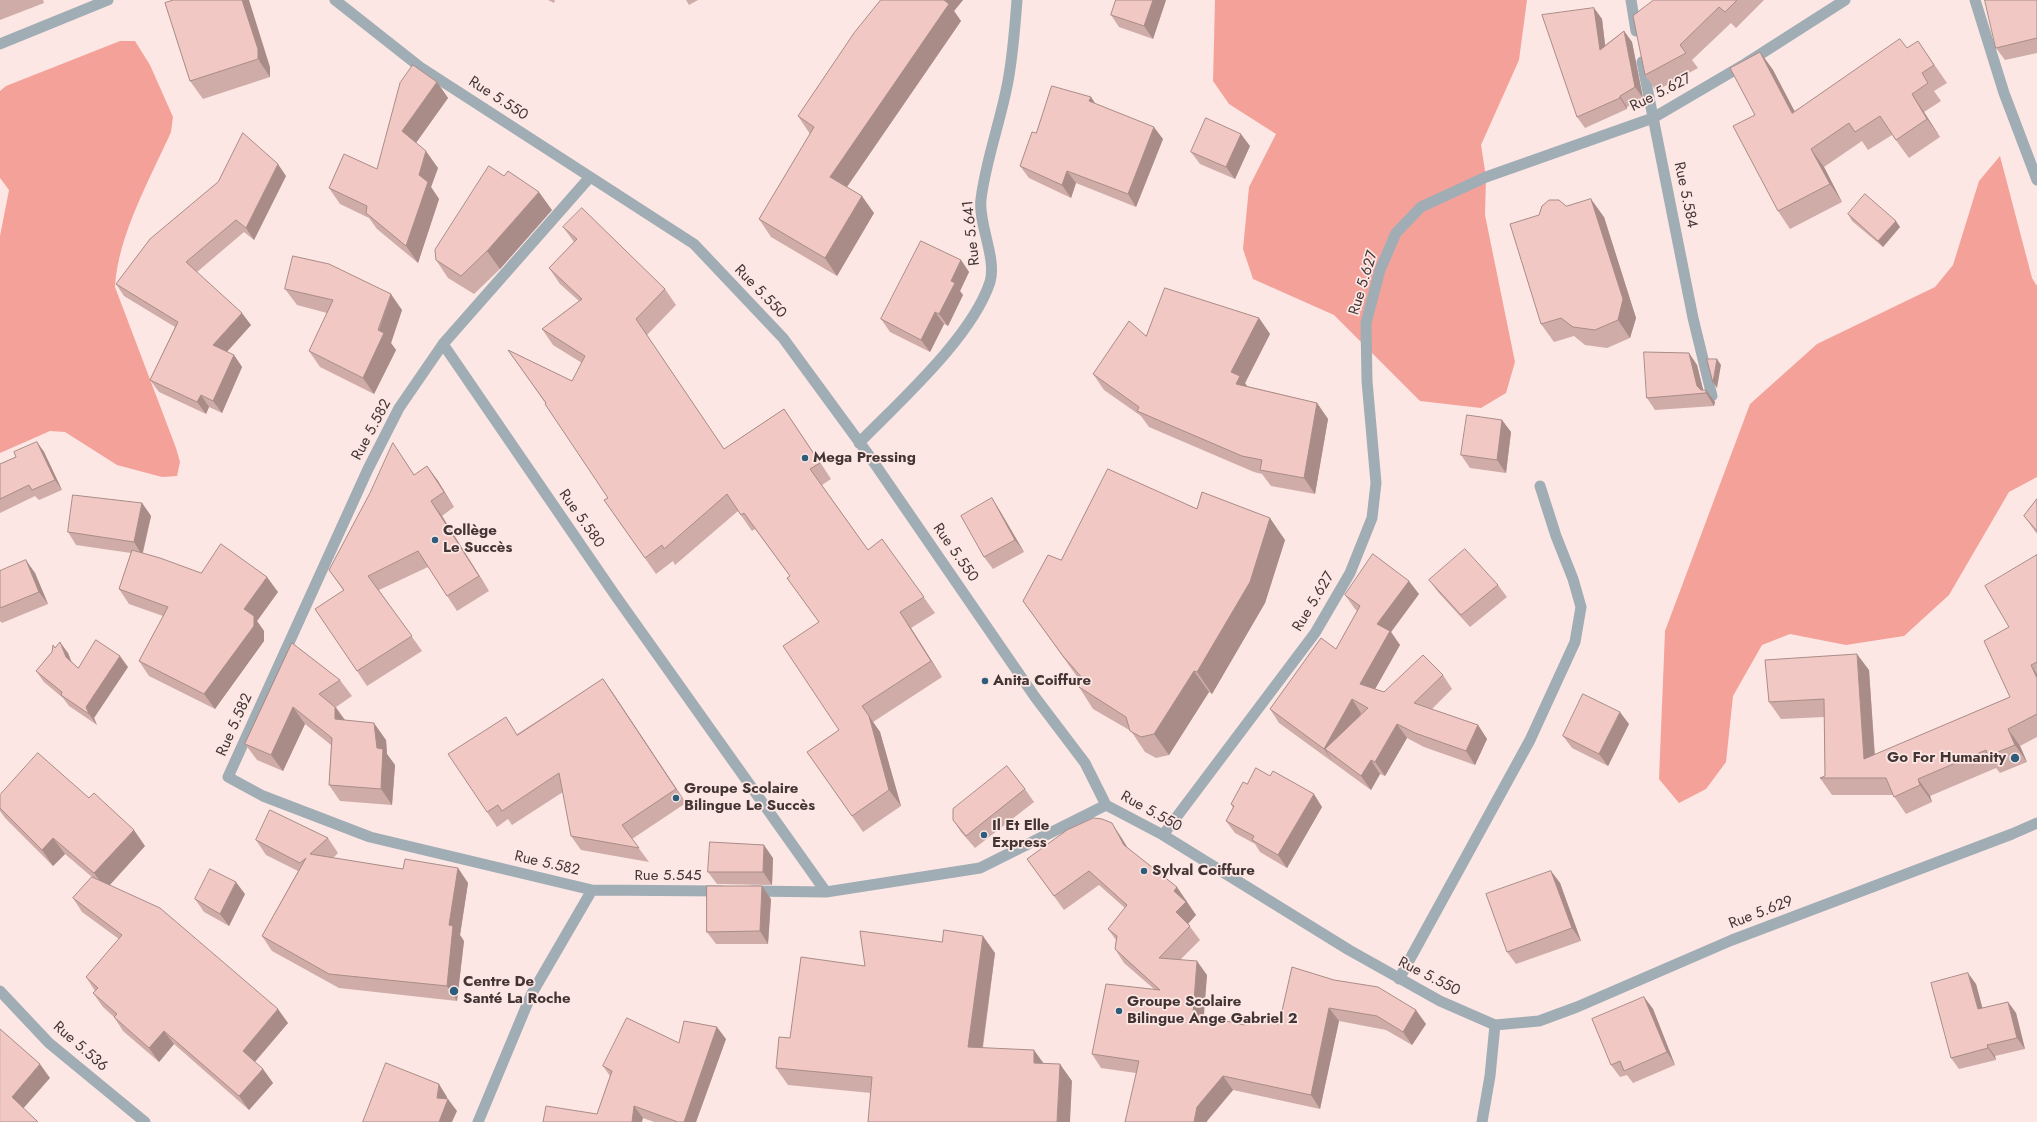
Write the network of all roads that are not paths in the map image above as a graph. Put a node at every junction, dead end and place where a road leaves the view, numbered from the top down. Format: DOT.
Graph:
graph roads {
  1 [pos="108,0"];
  2 [pos="335,0"];
  3 [pos="1017,0"];
  4 [pos="1631,0"];
  5 [pos="1845,0"];
  6 [pos="1975,0"];
  7 [pos="1638,39"];
  8 [pos="0,44"];
  9 [pos="1641,55"];
  10 [pos="1653,118"];
  11 [pos="590,177"];
  12 [pos="2037,180"];
  13 [pos="443,344"];
  14 [pos="1712,396"];
  15 [pos="859,443"];
  16 [pos="1540,486"];
  17 [pos="1106,805"];
  18 [pos="2037,823"];
  19 [pos="1163,835"];
  20 [pos="592,890"];
  21 [pos="826,892"];
  22 [pos="1399,979"];
  23 [pos="0,991"];
  24 [pos="1495,1025"];
  25 [pos="145,1122"];
  26 [pos="478,1122"];
  27 [pos="1482,1122"];
  1 -- 8 [label="street"];
  2 -- 11 [label="street, Rue 5.550"];
  3 -- 15 [label="street, Rue 5.641"];
  4 -- 7 [label="street"];
  5 -- 10 [label="street, Rue 5.627"];
  6 -- 12 [label="street"];
  9 -- 10 [label="street, Rue 5.584"];
  10 -- 14 [label="street, Rue 5.584"];
  10 -- 19 [label="street, Rue 5.627"];
  11 -- 13 [label="street"];
  11 -- 15 [label="street, Rue 5.550"];
  13 -- 20 [label="street, Rue 5.582"];
  13 -- 21 [label="street, Rue 5.580"];
  15 -- 17 [label="street, Rue 5.550"];
  16 -- 22 [label="street"];
  17 -- 19 [label="street, Rue 5.550"];
  17 -- 21 [label="street, Rue 5.545"];
  18 -- 24 [label="street, Rue 5.629"];
  19 -- 22 [label="street, Rue 5.550"];
  20 -- 21 [label="street, Rue 5.545"];
  20 -- 26 [label="street"];
  22 -- 24 [label="street, Rue 5.550"];
  23 -- 25 [label="street, Rue 5.536"];
  24 -- 27 [label="street"];
}
